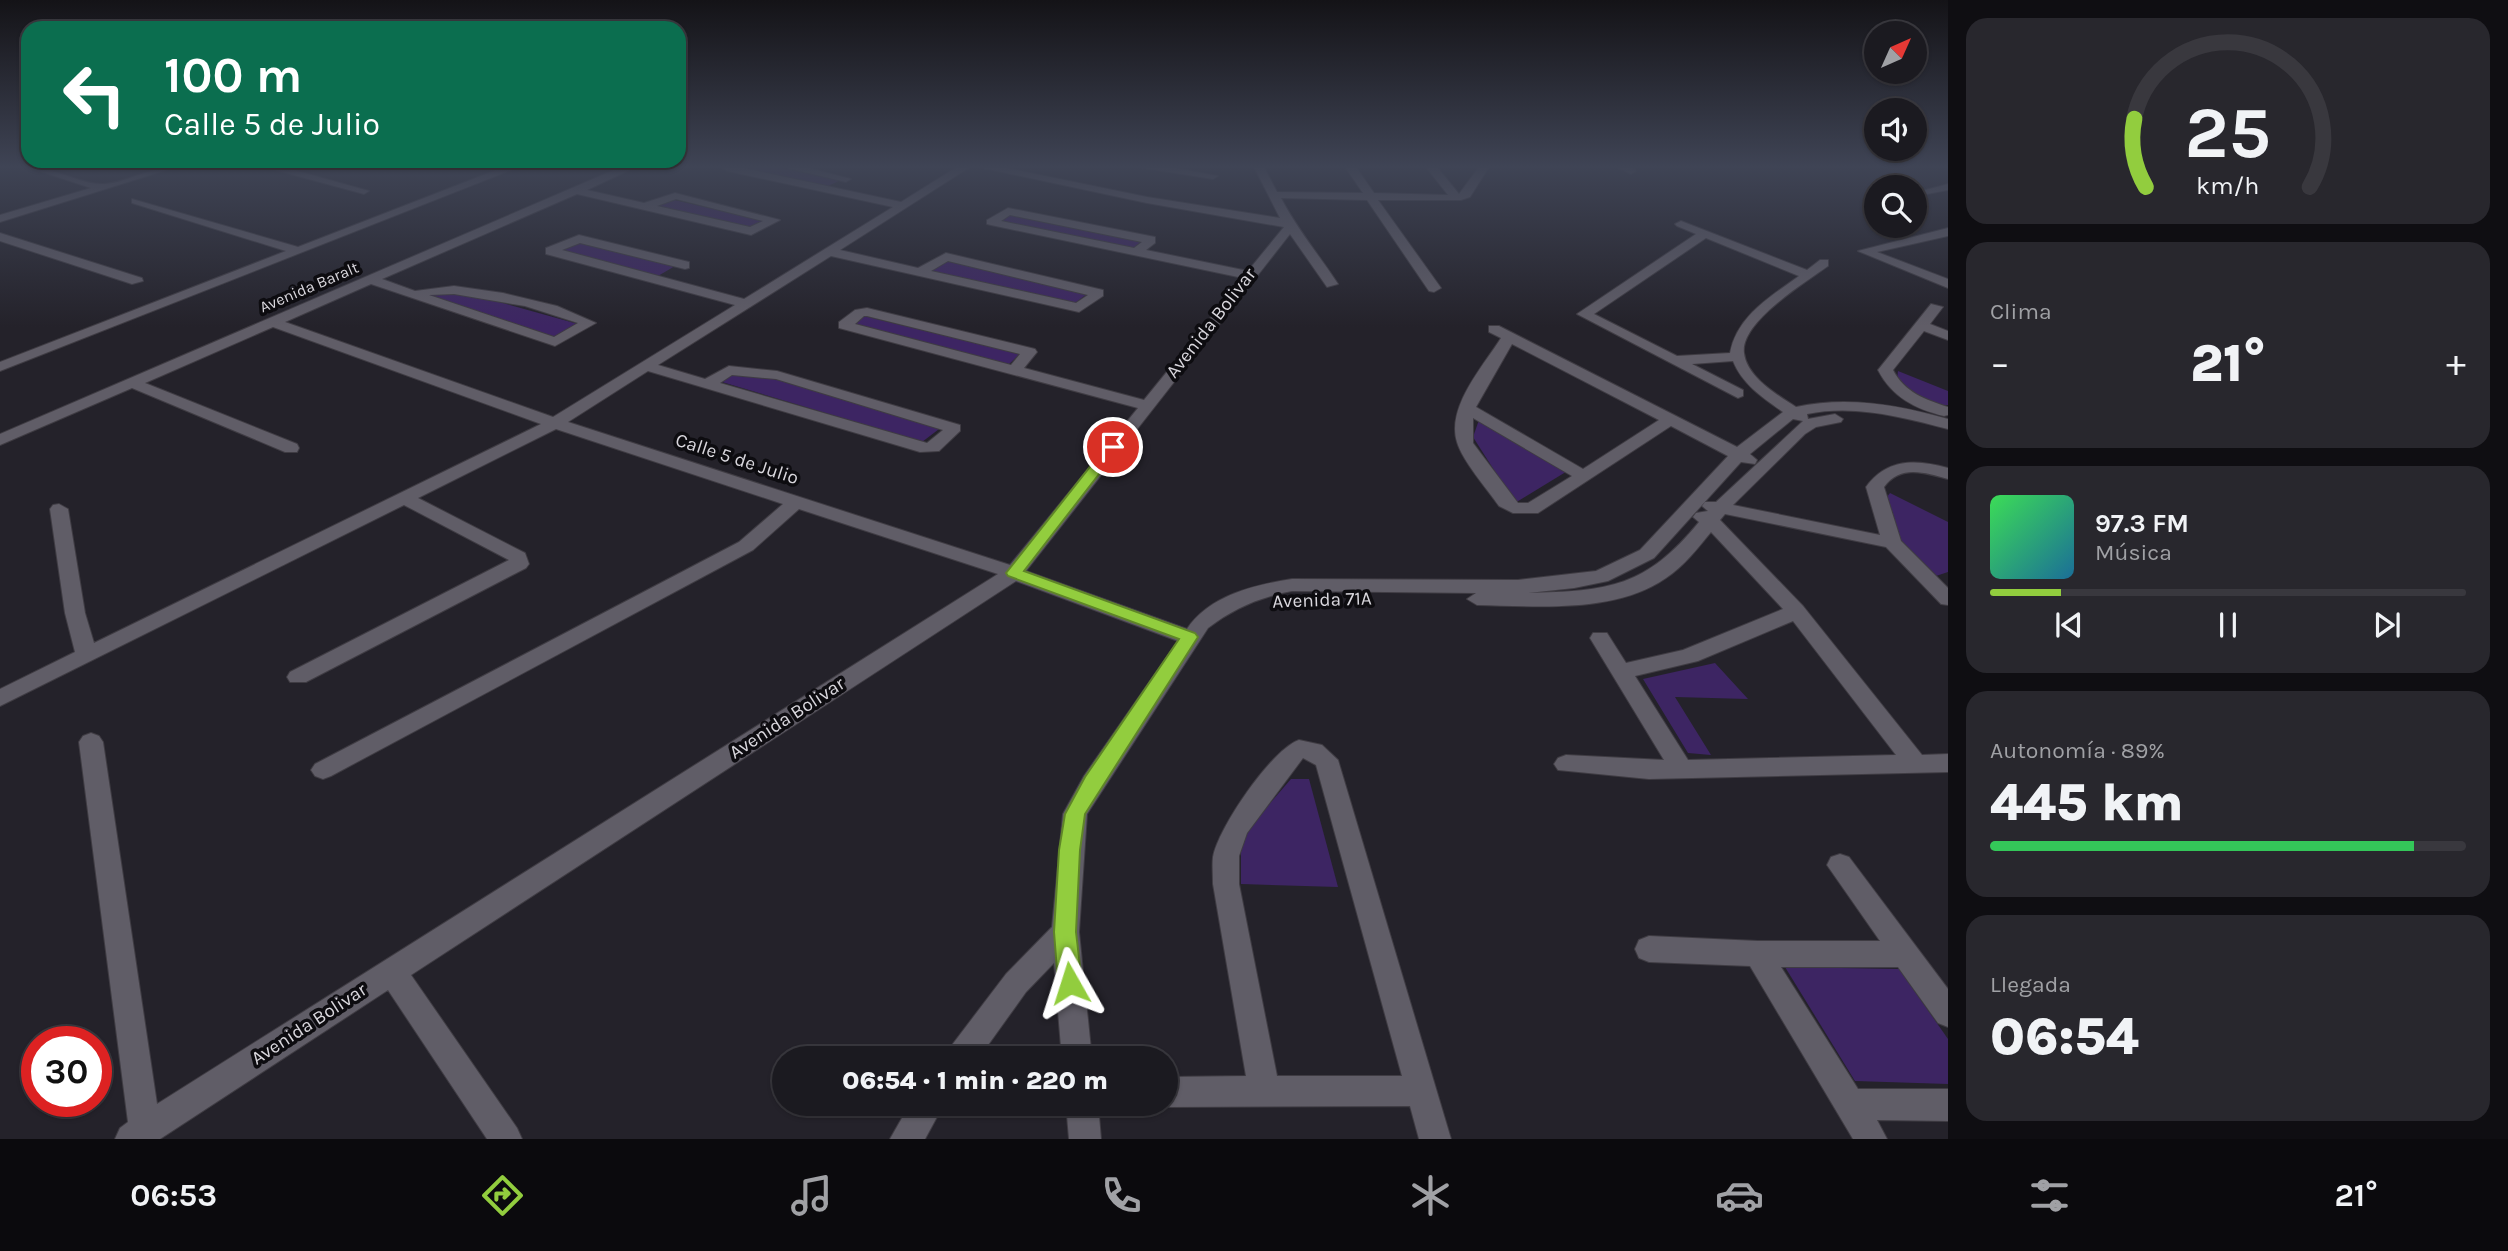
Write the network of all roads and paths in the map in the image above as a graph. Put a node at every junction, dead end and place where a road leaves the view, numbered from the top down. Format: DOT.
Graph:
graph roads {
  1 [pos="198,220"];
  2 [pos="378,220"];
  3 [pos="508,220"];
  4 [pos="703,220"];
  5 [pos="774,220"];
  6 [pos="881,220"];
  7 [pos="992,220"];
  8 [pos="1053,220"];
  9 [pos="1263,220"];
  10 [pos="1286,220"];
  11 [pos="1387,220"];
  12 [pos="1289,225"];
  13 [pos="1681,225"];
  14 [pos="1948,232"];
  15 [pos="1705,234"];
  16 [pos="0,237"];
  17 [pos="298,251"];
  18 [pos="830,252"];
  19 [pos="1137,252"];
  20 [pos="1824,262"];
  21 [pos="920,272"];
  22 [pos="1248,275"];
  23 [pos="1808,275"];
  24 [pos="371,279"];
  25 [pos="659,279"];
  26 [pos="137,281"];
  27 [pos="1332,284"];
  28 [pos="1948,284"];
  29 [pos="1434,288"];
  30 [pos="415,295"];
  31 [pos="747,304"];
  32 [pos="1936,307"];
  33 [pos="272,323"];
  34 [pos="1921,326"];
  35 [pos="1948,336"];
  36 [pos="1735,357"];
  37 [pos="1676,360"];
  38 [pos="646,366"];
  39 [pos="0,367"];
  40 [pos="1013,371"];
  41 [pos="130,383"];
  42 [pos="709,383"];
  43 [pos="1738,393"];
  44 [pos="1146,405"];
  45 [pos="1468,409"];
  46 [pos="1793,412"];
  47 [pos="1906,417"];
  48 [pos="1669,421"];
  49 [pos="555,423"];
  50 [pos="1811,423"];
  51 [pos="1947,424"];
  52 [pos="0,440"];
  53 [pos="291,448"];
  54 [pos="1739,457"];
  55 [pos="1763,466"];
  56 [pos="1948,474"];
  57 [pos="1584,475"];
  58 [pos="404,498"];
  59 [pos="797,501"];
  60 [pos="1693,506"];
  61 [pos="59,509"];
  62 [pos="1716,515"];
  63 [pos="1892,543"];
  64 [pos="1014,573"];
  65 [pos="1943,589"];
  66 [pos="1218,610"];
  67 [pos="1796,611"];
  68 [pos="1189,637"];
  69 [pos="1600,638"];
  70 [pos="87,655"];
  71 [pos="1622,671"];
  72 [pos="298,677"];
  73 [pos="0,698"];
  74 [pos="91,741"];
  75 [pos="1916,762"];
  76 [pos="1566,764"];
  77 [pos="1948,764"];
  78 [pos="1681,769"];
  79 [pos="323,770"];
  80 [pos="1840,865"];
  81 [pos="1065,932"];
  82 [pos="1649,949"];
  83 [pos="1758,954"];
  84 [pos="1904,954"];
  85 [pos="391,972"];
  86 [pos="1948,1013"];
  87 [pos="969,1046"];
  88 [pos="1076,1046"];
  89 [pos="1264,1090"];
  90 [pos="1419,1091"];
  91 [pos="1178,1092"];
  92 [pos="1849,1104"];
  93 [pos="1948,1105"];
  94 [pos="921,1116"];
  95 [pos="1083,1116"];
  96 [pos="138,1135"];
  97 [pos="506,1139"];
  98 [pos="906,1139"];
  99 [pos="1085,1139"];
  100 [pos="1435,1139"];
  101 [pos="1871,1139"];
  1 -- 17 [label="street"];
  2 -- 17 [label="street"];
  3 -- 24 [label="street, Avenida Baralt"];
  4 -- 5 [label="street"];
  6 -- 18 [label="street"];
  7 -- 19 [label="street"];
  8 -- 19 [label="street"];
  9 -- 12 [label="street"];
  10 -- 12 [label="street"];
  11 -- 29 [label="street"];
  12 -- 22 [label="street, Avenida Bolivar"];
  12 -- 27 [label="street"];
  13 -- 15 [label="street"];
  14 -- 28 [label="street"];
  15 -- 23 [label="street"];
  15 -- 37 [label="street"];
  16 -- 26 [label="street"];
  17 -- 39 [label="street"];
  18 -- 21 [label="street"];
  18 -- 31 [label="street"];
  19 -- 22 [label="street"];
  20 -- 23 [label="street"];
  21 -- 21 [label="street"];
  22 -- 44 [label="street, Avenida Bolivar"];
  23 -- 36 [label="street"];
  24 -- 30 [label="street"];
  24 -- 33 [label="street, Avenida Baralt"];
  25 -- 25 [label="street"];
  25 -- 31 [label="street"];
  30 -- 30 [label="street"];
  31 -- 38 [label="street"];
  32 -- 34 [label="street"];
  33 -- 41 [label="street, Avenida Baralt"];
  33 -- 49 [label="street, Calle 5 de Julio"];
  34 -- 35 [label="street"];
  34 -- 51 [label="street"];
  36 -- 37 [label="street"];
  36 -- 46 [label="street"];
  37 -- 43 [label="street"];
  38 -- 42 [label="street"];
  38 -- 49 [label="street"];
  40 -- 40 [label="street"];
  40 -- 44 [label="street"];
  41 -- 52 [label="street, Avenida Baralt"];
  41 -- 53 [label="street"];
  42 -- 42 [label="street"];
  44 -- 64 [label="street, Avenida Bolivar"];
  45 -- 48 [label="street"];
  45 -- 57 [label="street"];
  45 -- 57 [label="street"];
  46 -- 47 [label="street, Avenida 71A"];
  46 -- 50 [label="street"];
  46 -- 54 [label="street, Avenida 71A"];
  47 -- 50 [label="street"];
  47 -- 51 [label="street"];
  48 -- 54 [label="street"];
  48 -- 57 [label="street"];
  49 -- 58 [label="street"];
  49 -- 59 [label="street, Calle 5 de Julio"];
  50 -- 55 [label="street, Avenida 71A"];
  54 -- 55 [label="street"];
  54 -- 60 [label="street, Avenida 71A"];
  55 -- 62 [label="street, Avenida 71A"];
  56 -- 63 [label="street"];
  58 -- 70 [label="street"];
  58 -- 72 [label="street"];
  59 -- 64 [label="street, Calle 5 de Julio"];
  59 -- 79 [label="street"];
  60 -- 62 [label="street"];
  60 -- 66 [label="street, Avenida 71A"];
  61 -- 70 [label="street"];
  62 -- 63 [label="street"];
  62 -- 66 [label="street, Avenida 71A"];
  62 -- 67 [label="street"];
  63 -- 65 [label="street"];
  64 -- 68 [label="street, Calle 5 de Julio"];
  64 -- 85 [label="street, Avenida Bolivar"];
  66 -- 68 [label="street"];
  67 -- 71 [label="street"];
  67 -- 75 [label="street"];
  68 -- 81 [label="street"];
  69 -- 71 [label="street"];
  70 -- 73 [label="street"];
  71 -- 78 [label="street"];
  74 -- 96 [label="street"];
  75 -- 77 [label="street"];
  75 -- 78 [label="street"];
  76 -- 78 [label="street"];
  80 -- 84 [label="street"];
  81 -- 87 [label="street"];
  81 -- 88 [label="street"];
  82 -- 83 [label="street"];
  83 -- 84 [label="street"];
  83 -- 92 [label="street"];
  84 -- 86 [label="street"];
  85 -- 96 [label="street, Avenida Bolivar"];
  85 -- 97 [label="street"];
  89 -- 90 [label="street"];
  89 -- 90 [label="street"];
  89 -- 91 [label="street"];
  90 -- 100 [label="street"];
  92 -- 93 [label="street"];
  92 -- 101 [label="street"];
  94 -- 98 [label="street"];
  95 -- 99 [label="street"];
}
